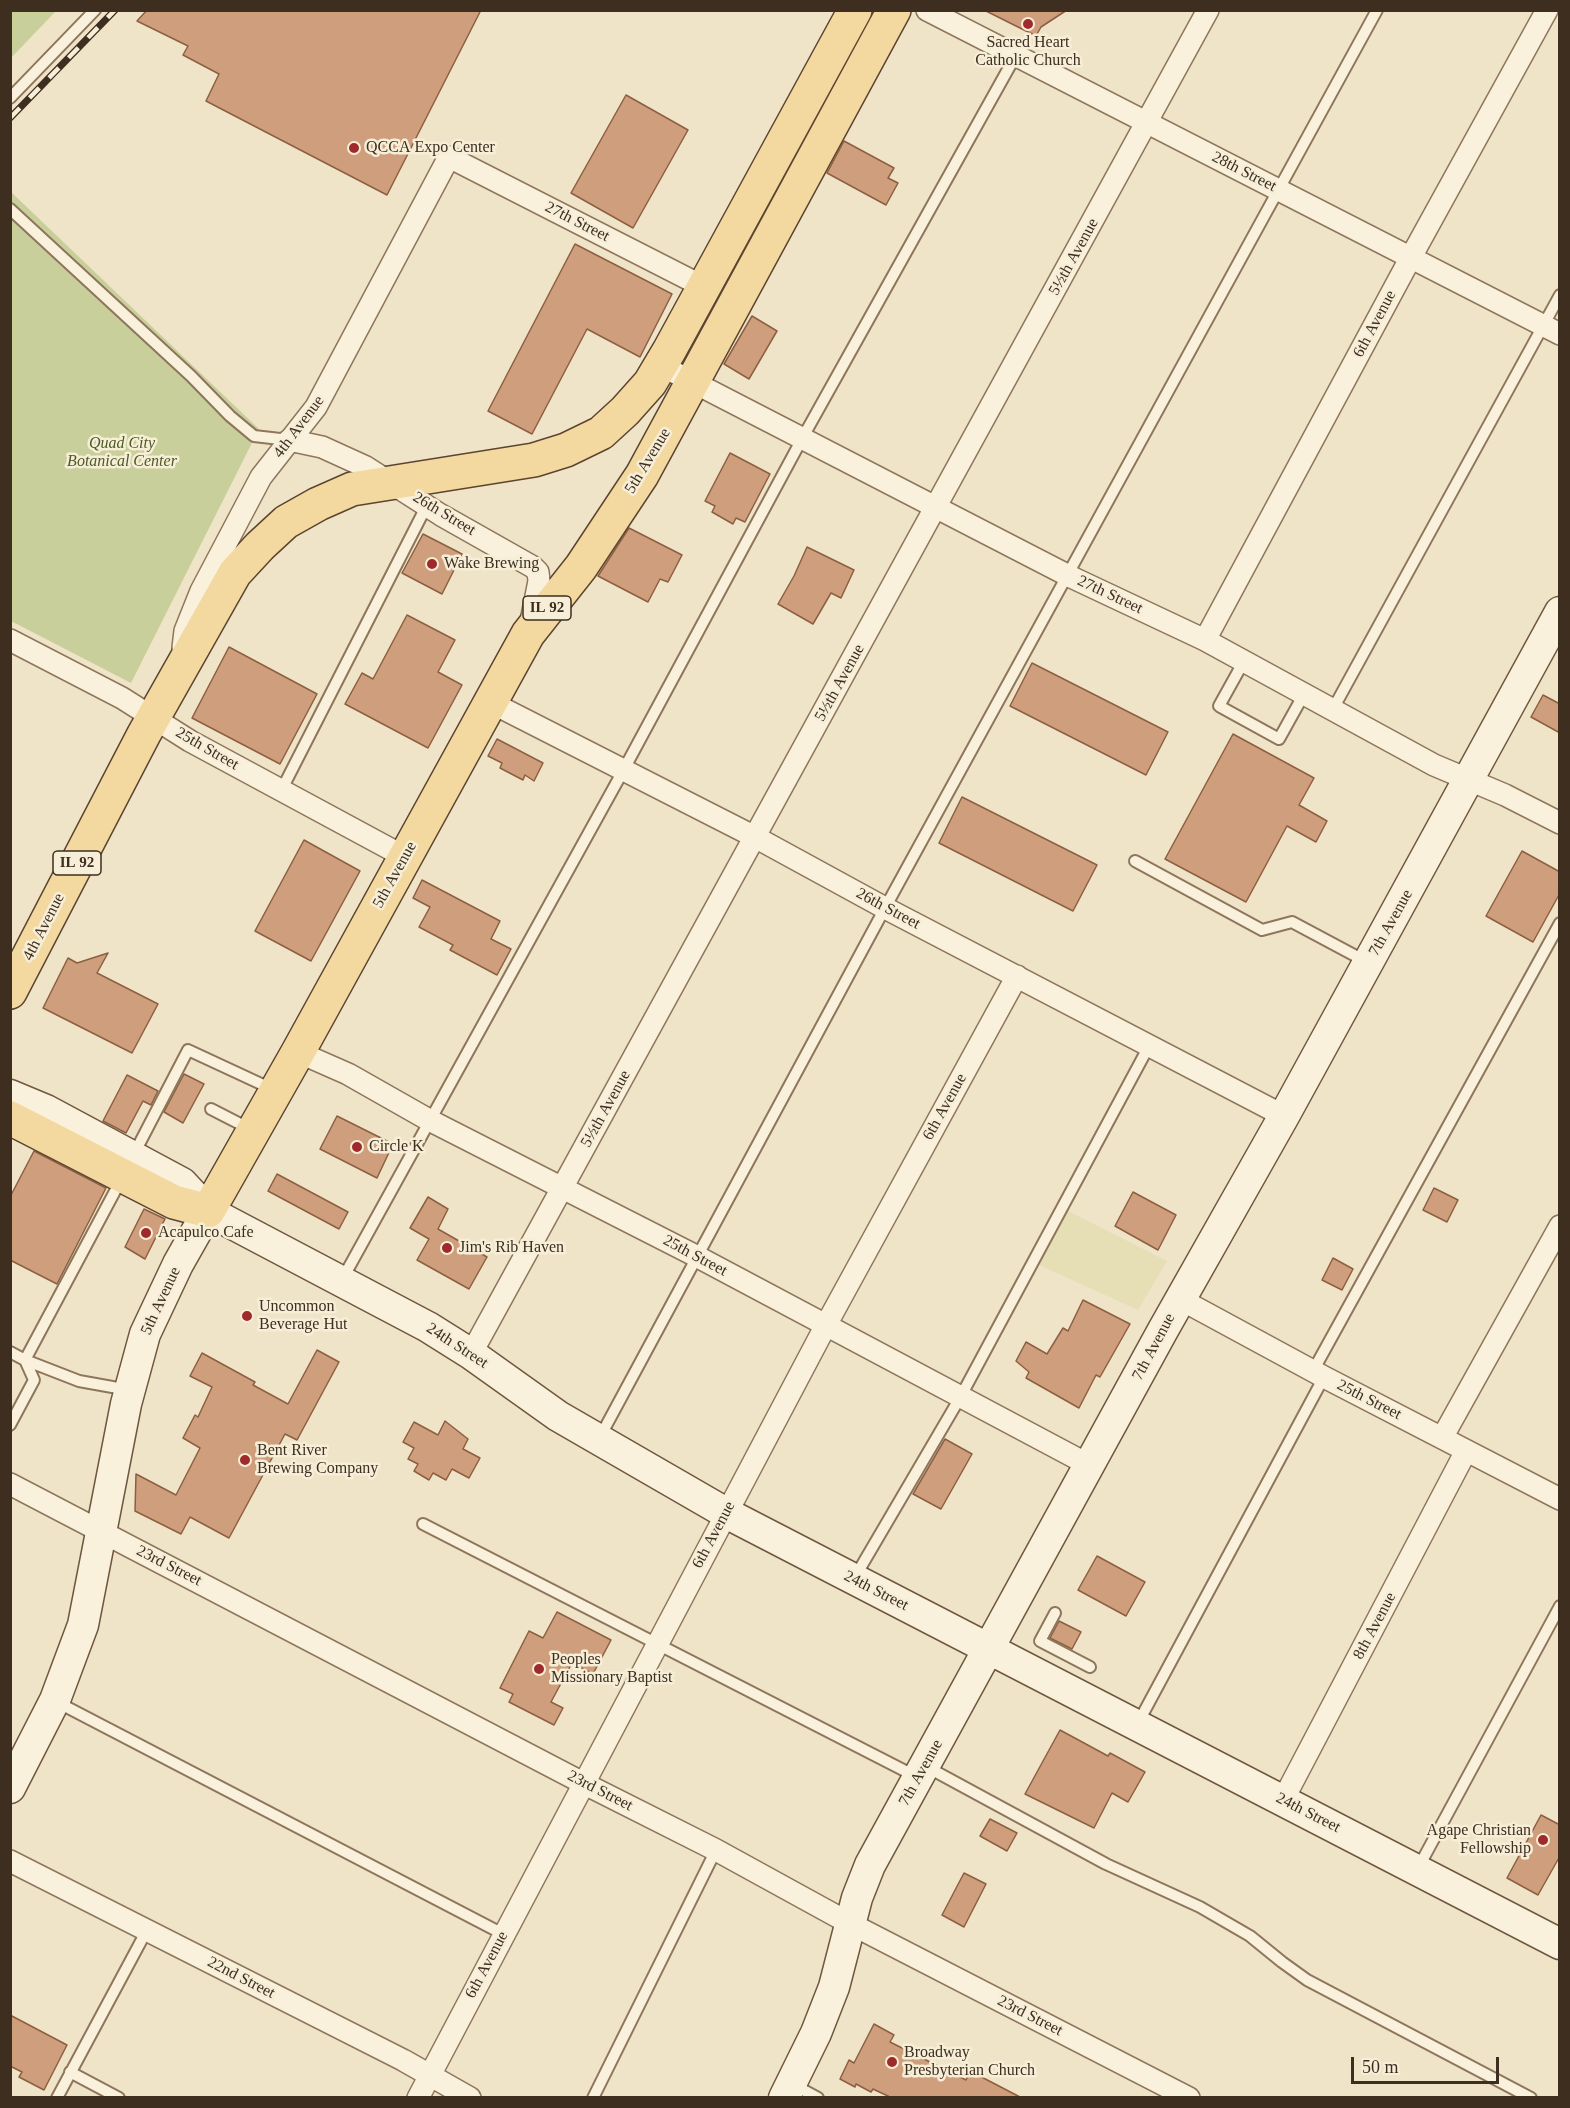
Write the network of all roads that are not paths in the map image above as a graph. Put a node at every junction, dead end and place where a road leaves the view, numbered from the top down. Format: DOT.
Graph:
graph roads {
  1 [pos="95,10"];
  2 [pos="855,10"];
  3 [pos="894,10"];
  4 [pos="927,10"];
  5 [pos="1208,10"];
  6 [pos="1377,10"];
  7 [pos="1547,10"];
  8 [pos="1016,55"];
  9 [pos="10,98"];
  10 [pos="1148,122"];
  11 [pos="449,157"];
  12 [pos="1279,190"];
  13 [pos="10,209"];
  14 [pos="1411,257"];
  15 [pos="704,287"];
  16 [pos="1560,295"];
  17 [pos="1552,330"];
  18 [pos="660,365"];
  19 [pos="693,382"];
  20 [pos="803,437"];
  21 [pos="289,440"];
  22 [pos="394,483"];
  23 [pos="427,505"];
  24 [pos="938,506"];
  25 [pos="1069,576"];
  26 [pos="1560,612"];
  27 [pos="528,634"];
  28 [pos="10,640"];
  29 [pos="1205,640"];
  30 [pos="1244,661"];
  31 [pos="180,669"];
  32 [pos="1304,693"];
  33 [pos="490,702"];
  34 [pos="1333,710"];
  35 [pos="149,725"];
  36 [pos="623,771"];
  37 [pos="1469,779"];
  38 [pos="281,791"];
  39 [pos="1560,823"];
  40 [pos="755,837"];
  41 [pos="405,857"];
  42 [pos="1135,861"];
  43 [pos="885,909"];
  44 [pos="1560,923"];
  45 [pos="1368,963"];
  46 [pos="1017,976"];
  47 [pos="10,992"];
  48 [pos="1149,1046"];
  49 [pos="298,1052"];
  50 [pos="276,1091"];
  51 [pos="10,1095"];
  52 [pos="211,1109"];
  53 [pos="1284,1116"];
  54 [pos="10,1118"];
  55 [pos="429,1120"];
  56 [pos="253,1131"];
  57 [pos="128,1166"];
  58 [pos="563,1187"];
  59 [pos="208,1211"];
  60 [pos="1560,1226"];
  61 [pos="696,1256"];
  62 [pos="341,1281"];
  63 [pos="1180,1299"];
  64 [pos="826,1325"];
  65 [pos="10,1352"];
  66 [pos="471,1354"];
  67 [pos="25,1360"];
  68 [pos="1318,1374"];
  69 [pos="129,1390"];
  70 [pos="961,1396"];
  71 [pos="10,1425"];
  72 [pos="1442,1438"];
  73 [pos="598,1440"];
  74 [pos="1466,1451"];
  75 [pos="1089,1465"];
  76 [pos="10,1484"];
  77 [pos="1560,1499"];
  78 [pos="726,1513"];
  79 [pos="423,1524"];
  80 [pos="100,1532"];
  81 [pos="854,1580"];
  82 [pos="1560,1606"];
  83 [pos="1055,1613"];
  84 [pos="657,1642"];
  85 [pos="989,1649"];
  86 [pos="1090,1666"];
  87 [pos="55,1700"];
  88 [pos="1137,1725"];
  89 [pos="921,1772"];
  90 [pos="583,1783"];
  91 [pos="10,1788"];
  92 [pos="1283,1800"];
  93 [pos="716,1850"];
  94 [pos="10,1861"];
  95 [pos="1417,1870"];
  96 [pos="849,1923"];
  97 [pos="147,1930"];
  98 [pos="503,1934"];
  99 [pos="1556,1935"];
  100 [pos="70,2072"];
  101 [pos="429,2076"];
  102 [pos="787,2090"];
  103 [pos="57,2097"];
  104 [pos="119,2097"];
  105 [pos="418,2097"];
  106 [pos="470,2097"];
  107 [pos="593,2097"];
  108 [pos="818,2097"];
  109 [pos="1189,2097"];
  110 [pos="1531,2097"];
  1 -- 9 [label="lane"];
  2 -- 15 [label="main road, IL 92"];
  3 -- 19 [label="main road, 5th Avenue / IL 92"];
  4 -- 8 [label="street, 28th Street"];
  5 -- 10 [label="street, 5½th Avenue"];
  6 -- 12 [label="lane"];
  7 -- 14 [label="street, 6th Avenue"];
  8 -- 10 [label="street, 28th Street"];
  8 -- 20 [label="lane"];
  10 -- 12 [label="street, 28th Street"];
  10 -- 24 [label="street, 5½th Avenue"];
  11 -- 15 [label="street, 27th Street"];
  11 -- 21 [label="street, 4th Avenue"];
  12 -- 14 [label="street, 28th Street"];
  12 -- 25 [label="lane"];
  13 -- 21 [label="lane"];
  14 -- 17 [label="street, 28th Street"];
  14 -- 29 [label="street, 6th Avenue"];
  15 -- 18 [label="main road, IL 92"];
  16 -- 17 [label="lane"];
  17 -- 34 [label="lane"];
  18 -- 19 [label="street, 27th Street"];
  18 -- 22 [label="main road, IL 92"];
  19 -- 20 [label="street, 27th Street"];
  19 -- 27 [label="main road, 5th Avenue / IL 92"];
  20 -- 24 [label="street, 27th Street"];
  20 -- 36 [label="lane"];
  21 -- 22 [label="street, 26th Street"];
  21 -- 31 [label="street, 4th Avenue"];
  22 -- 23 [label="street, 26th Street"];
  22 -- 31 [label="main road, IL 92"];
  23 -- 27 [label="street, 26th Street"];
  23 -- 38 [label="lane"];
  24 -- 25 [label="street, 27th Street"];
  24 -- 40 [label="street, 5½th Avenue"];
  25 -- 29 [label="street, 27th Street"];
  25 -- 43 [label="lane"];
  26 -- 37 [label="street, 7th Avenue"];
  27 -- 33 [label="main road, 5th Avenue / IL 92"];
  28 -- 35 [label="street, 25th Street"];
  29 -- 30 [label="street, 27th Street"];
  30 -- 32 [label="street, 27th Street"];
  30 -- 32 [label="lane"];
  31 -- 35 [label="main road, IL 92"];
  32 -- 34 [label="street, 27th Street"];
  33 -- 36 [label="street, 26th Street"];
  33 -- 41 [label="main road, 5th Avenue / IL 92"];
  34 -- 37 [label="street, 27th Street"];
  35 -- 38 [label="street, 25th Street"];
  35 -- 47 [label="main road, 4th Avenue / IL 92"];
  36 -- 40 [label="street, 26th Street"];
  36 -- 55 [label="lane"];
  37 -- 39 [label="street, 27th Street"];
  37 -- 45 [label="street, 7th Avenue"];
  38 -- 41 [label="street, 25th Street"];
  40 -- 43 [label="street, 26th Street"];
  40 -- 58 [label="street, 5½th Avenue"];
  41 -- 49 [label="main road, 5th Avenue / IL 92"];
  42 -- 45 [label="lane"];
  43 -- 46 [label="street, 26th Street"];
  43 -- 61 [label="lane"];
  44 -- 68 [label="lane"];
  45 -- 53 [label="street, 7th Avenue"];
  46 -- 48 [label="street, 26th Street"];
  46 -- 64 [label="street, 6th Avenue"];
  48 -- 53 [label="street, 26th Street"];
  48 -- 70 [label="lane"];
  49 -- 50 [label="main road, 5th Avenue / IL 92"];
  49 -- 55 [label="street, 25th Street"];
  50 -- 56 [label="main road, 5th Avenue / IL 92"];
  50 -- 57 [label="lane"];
  51 -- 57 [label="street, 24th Street"];
  52 -- 56 [label="lane"];
  53 -- 63 [label="street, 7th Avenue"];
  54 -- 57 [label="main road, 24th Street"];
  55 -- 58 [label="street, 25th Street"];
  55 -- 62 [label="lane"];
  56 -- 59 [label="main road, 5th Avenue / IL 92"];
  57 -- 59 [label="main road, 24th Street"];
  57 -- 67 [label="lane"];
  58 -- 61 [label="street, 25th Street"];
  58 -- 66 [label="street, 5½th Avenue"];
  59 -- 62 [label="street, 24th Street"];
  59 -- 69 [label="street, 5th Avenue"];
  60 -- 72 [label="street"];
  61 -- 64 [label="street, 25th Street"];
  61 -- 73 [label="lane"];
  62 -- 66 [label="street, 24th Street"];
  63 -- 68 [label="street, 25th Street"];
  63 -- 75 [label="street, 7th Avenue"];
  64 -- 70 [label="street, 25th Street"];
  64 -- 78 [label="street, 6th Avenue"];
  65 -- 67 [label="lane"];
  66 -- 73 [label="street, 24th Street"];
  67 -- 69 [label="lane"];
  67 -- 71 [label="lane"];
  68 -- 72 [label="street, 25th Street"];
  68 -- 88 [label="lane"];
  69 -- 80 [label="street, 5th Avenue"];
  70 -- 75 [label="street, 25th Street"];
  70 -- 81 [label="lane"];
  72 -- 74 [label="street, 25th Street"];
  73 -- 78 [label="street, 24th Street"];
  74 -- 77 [label="street, 25th Street"];
  74 -- 92 [label="street, 8th Avenue"];
  75 -- 85 [label="street, 7th Avenue"];
  76 -- 80 [label="street, 23rd Street"];
  78 -- 81 [label="street, 24th Street"];
  78 -- 84 [label="street, 6th Avenue"];
  79 -- 84 [label="lane"];
  80 -- 87 [label="street, 5th Avenue"];
  80 -- 90 [label="street, 23rd Street"];
  81 -- 85 [label="street, 24th Street"];
  82 -- 95 [label="lane"];
  83 -- 86 [label="lane"];
  84 -- 89 [label="lane"];
  84 -- 90 [label="street, 6th Avenue"];
  85 -- 88 [label="street, 24th Street"];
  85 -- 89 [label="street, 7th Avenue"];
  87 -- 91 [label="street, 5th Avenue"];
  87 -- 98 [label="lane"];
  88 -- 92 [label="street, 24th Street"];
  89 -- 96 [label="street, 7th Avenue"];
  89 -- 110 [label="lane"];
  90 -- 93 [label="street, 23rd Street"];
  90 -- 98 [label="street, 6th Avenue"];
  92 -- 95 [label="street, 24th Street"];
  93 -- 96 [label="street, 23rd Street"];
  93 -- 107 [label="lane"];
  94 -- 97 [label="street, 22nd Street"];
  95 -- 99 [label="street, 24th Street"];
  96 -- 102 [label="street, 7th Avenue"];
  96 -- 109 [label="street, 23rd Street"];
  97 -- 100 [label="lane"];
  97 -- 101 [label="street, 22nd Street"];
  98 -- 101 [label="street, 6th Avenue"];
  100 -- 103 [label="lane"];
  100 -- 104 [label="lane"];
  101 -- 105 [label="street, 6th Avenue"];
  101 -- 106 [label="street, 22nd Street"];
  102 -- 108 [label="lane"];
}
